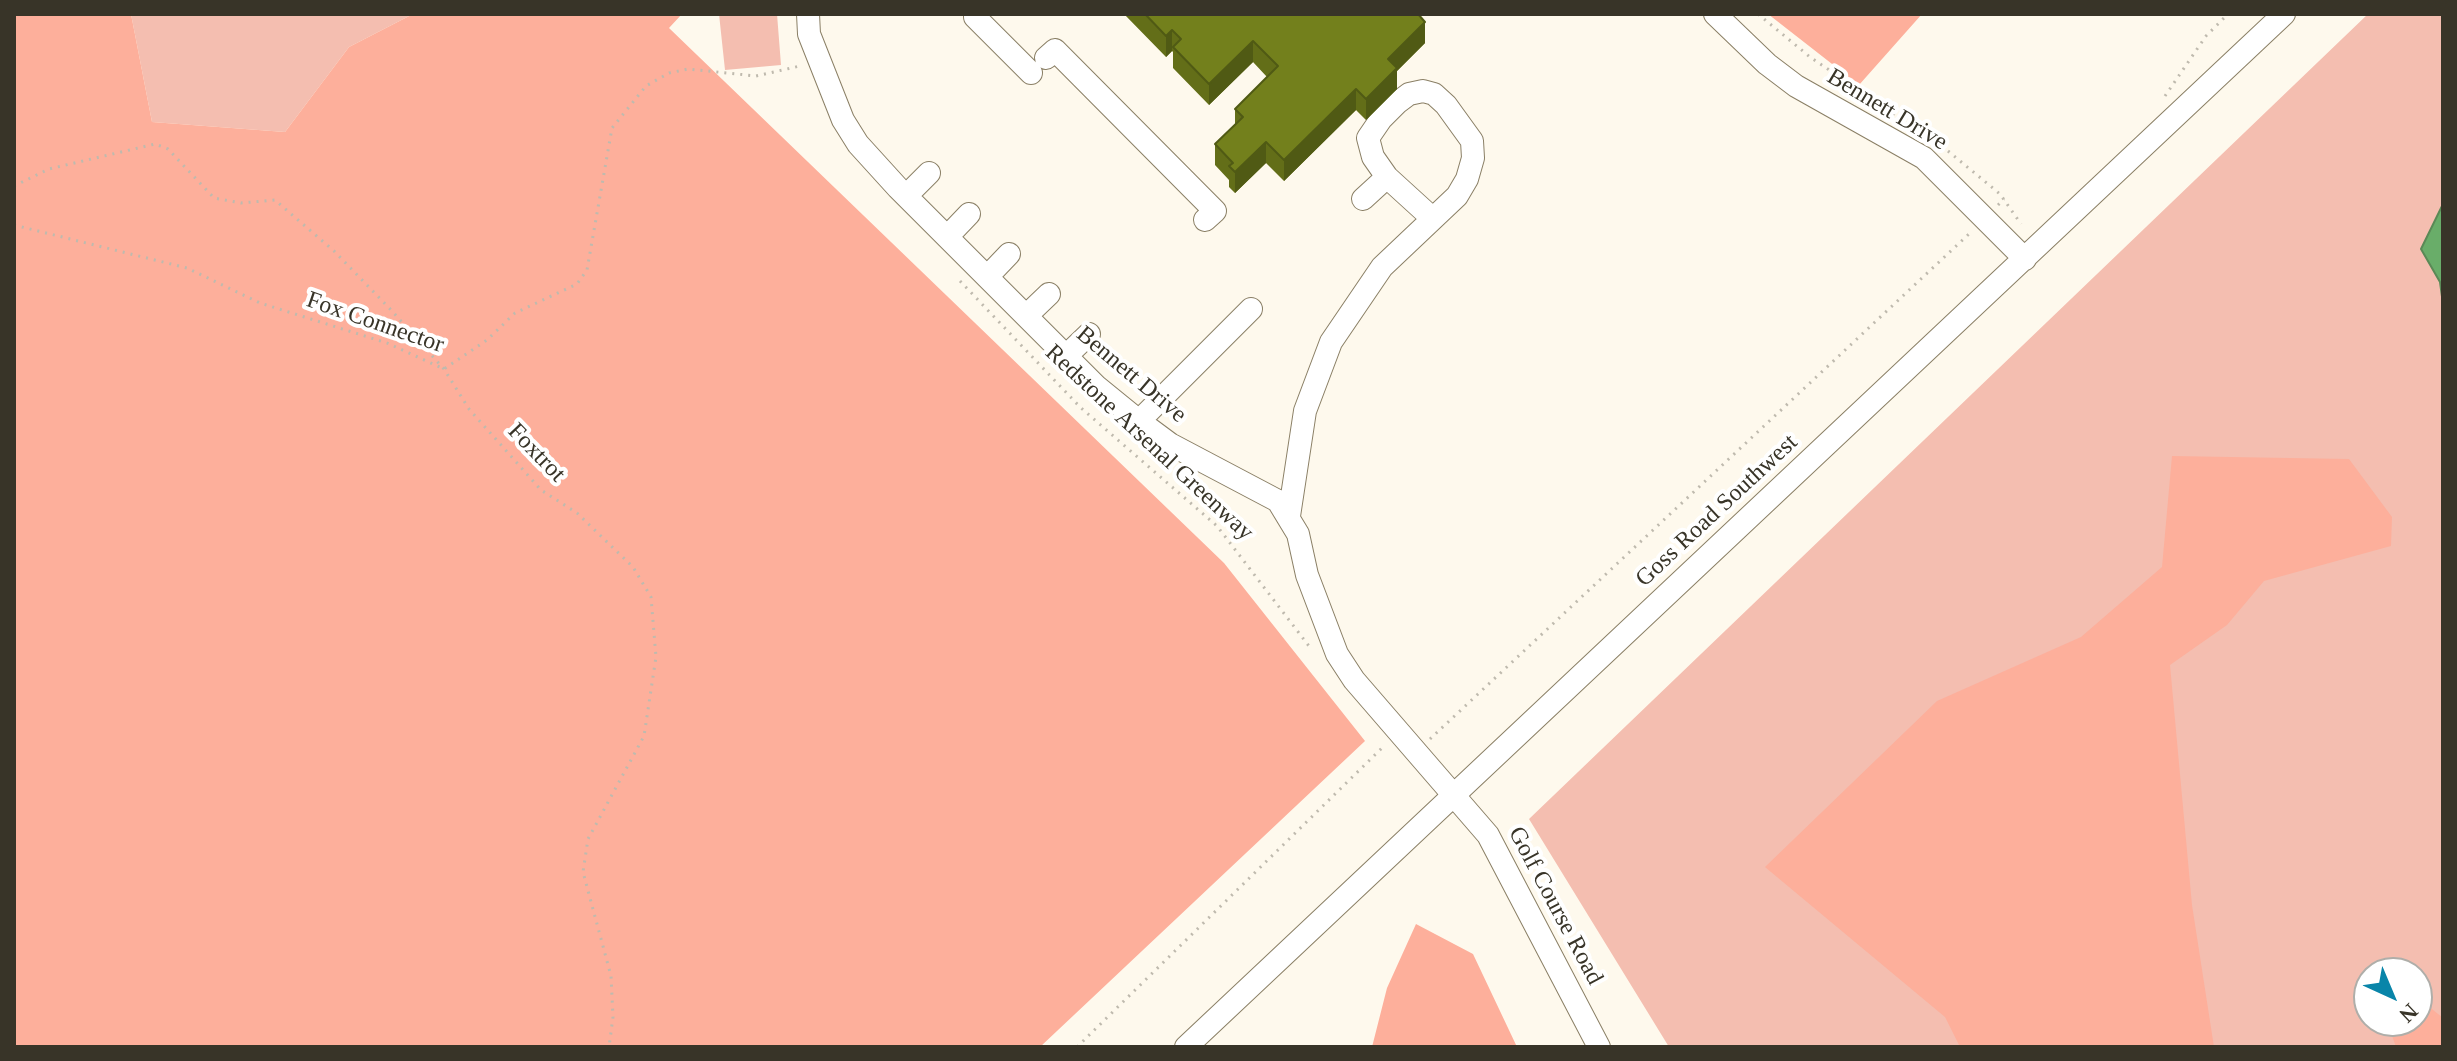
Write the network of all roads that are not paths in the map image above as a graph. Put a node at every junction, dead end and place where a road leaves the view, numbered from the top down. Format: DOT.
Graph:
graph roads {
  1 [pos="808,14"];
  2 [pos="1715,14"];
  3 [pos="2284,14"];
  4 [pos="986,19"];
  5 [pos="929,173"];
  6 [pos="1387,177"];
  7 [pos="906,196"];
  8 [pos="1363,199"];
  9 [pos="969,214"];
  10 [pos="1432,218"];
  11 [pos="1205,220"];
  12 [pos="947,237"];
  13 [pos="1009,254"];
  14 [pos="2025,259"];
  15 [pos="987,277"];
  16 [pos="1049,294"];
  17 [pos="1251,309"];
  18 [pos="1026,316"];
  19 [pos="1089,334"];
  20 [pos="1066,356"];
  21 [pos="1139,421"];
  22 [pos="1289,516"];
  23 [pos="1456,796"];
  24 [pos="1186,1047"];
  25 [pos="1599,1047"];
  1 -- 7 [label="street, Bennett Drive"];
  2 -- 14 [label="street, Bennett Drive"];
  3 -- 14 [label="street, Goss Road Southwest"];
  4 -- 11 [label="street"];
  5 -- 7 [label="street"];
  6 -- 8 [label="street"];
  6 -- 10 [label="street"];
  6 -- 10 [label="street"];
  7 -- 12 [label="street, Bennett Drive"];
  9 -- 12 [label="street"];
  10 -- 22 [label="street"];
  12 -- 15 [label="street, Bennett Drive"];
  13 -- 15 [label="street"];
  14 -- 23 [label="street, Goss Road Southwest"];
  15 -- 18 [label="street, Bennett Drive"];
  16 -- 18 [label="street"];
  17 -- 21 [label="street"];
  18 -- 20 [label="street, Bennett Drive"];
  19 -- 20 [label="street"];
  20 -- 21 [label="street, Bennett Drive"];
  21 -- 22 [label="street, Bennett Drive"];
  22 -- 23 [label="street, Bennett Drive"];
  23 -- 24 [label="street, Goss Road Southwest"];
  23 -- 25 [label="street, Golf Course Road"];
}
